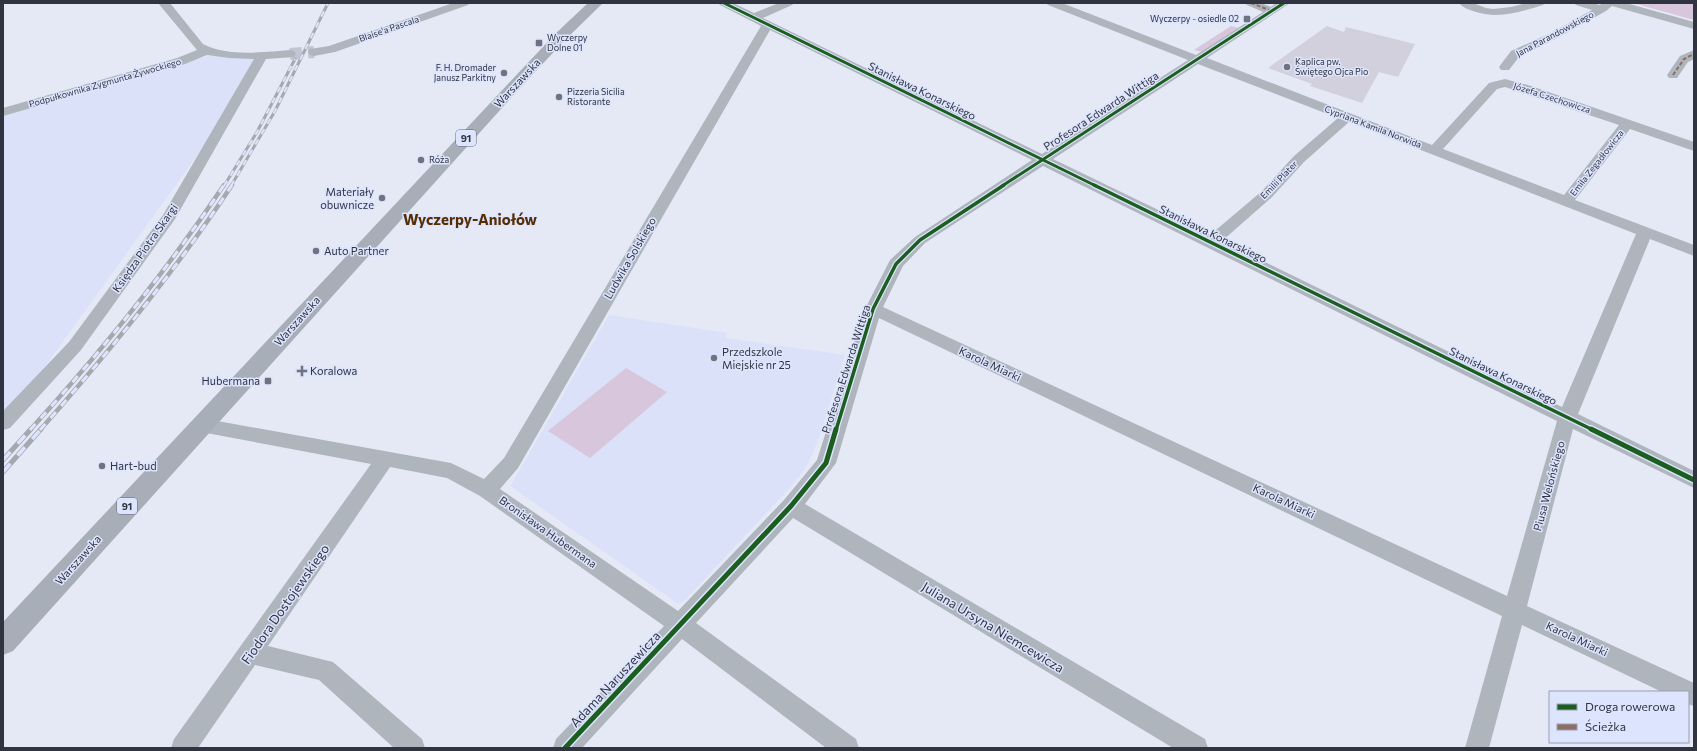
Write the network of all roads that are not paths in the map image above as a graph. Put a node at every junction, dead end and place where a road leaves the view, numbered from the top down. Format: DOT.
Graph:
graph roads {
  1 [pos="164,3"];
  2 [pos="464,3"];
  3 [pos="595,3"];
  4 [pos="724,3"];
  5 [pos="788,3"];
  6 [pos="1052,3"];
  7 [pos="1250,3"];
  8 [pos="1284,3"];
  9 [pos="1465,3"];
  10 [pos="1539,3"];
  11 [pos="1580,3"];
  12 [pos="1614,3"];
  13 [pos="1605,6"];
  14 [pos="1272,10"];
  15 [pos="754,18"];
  16 [pos="769,26"];
  17 [pos="1694,26"];
  18 [pos="206,51"];
  19 [pos="314,52"];
  20 [pos="290,54"];
  21 [pos="1694,54"];
  22 [pos="262,55"];
  23 [pos="1198,60"];
  24 [pos="1505,67"];
  25 [pos="1673,75"];
  26 [pos="3,112"];
  27 [pos="1347,117"];
  28 [pos="1627,124"];
  29 [pos="1694,147"];
  30 [pos="1434,151"];
  31 [pos="1042,160"];
  32 [pos="1566,202"];
  33 [pos="1645,232"];
  34 [pos="1211,243"];
  35 [pos="1694,251"];
  36 [pos="872,309"];
  37 [pos="1567,418"];
  38 [pos="3,423"];
  39 [pos="201,425"];
  40 [pos="386,458"];
  41 [pos="1694,480"];
  42 [pos="488,490"];
  43 [pos="791,506"];
  44 [pos="1516,610"];
  45 [pos="679,624"];
  46 [pos="3,642"];
  47 [pos="251,653"];
  48 [pos="1688,691"];
  49 [pos="183,748"];
  50 [pos="413,748"];
  51 [pos="565,748"];
  52 [pos="847,748"];
  53 [pos="1196,748"];
  54 [pos="1477,748"];
  1 -- 18 [label="street"];
  2 -- 19 [label="street, Blaise'a Pascala"];
  3 -- 39 [label="main road, Warszawska / 91"];
  4 -- 15 [label="street, Stanisława Konarskiego"];
  5 -- 15 [label="street"];
  6 -- 23 [label="street, Cypriana Kamila Norwida"];
  7 -- 14 [label="street"];
  8 -- 14 [label="street, Profesora Edwarda Wittiga"];
  9 -- 10 [label="street"];
  11 -- 13 [label="street"];
  12 -- 17 [label="street"];
  13 -- 24 [label="street, Jana Parandowskiego"];
  14 -- 23 [label="street, Profesora Edwarda Wittiga"];
  15 -- 16 [label="street, Stanisława Konarskiego"];
  16 -- 31 [label="street, Stanisława Konarskiego"];
  16 -- 42 [label="street, Ludwika Solskiego"];
  18 -- 22 [label="street"];
  18 -- 26 [label="street, Podpułkownika Zygmunta Żywockiego"];
  20 -- 22 [label="street"];
  21 -- 25 [label="street"];
  22 -- 38 [label="street, Księdza Piotra Skargi"];
  23 -- 27 [label="street, Cypriana Kamila Norwida"];
  23 -- 31 [label="street, Profesora Edwarda Wittiga"];
  27 -- 30 [label="street, Cypriana Kamila Norwida"];
  27 -- 34 [label="street, Emilii Plater"];
  28 -- 29 [label="street, Józefa Czechowicza"];
  28 -- 30 [label="street, Józefa Czechowicza"];
  28 -- 32 [label="street, Emila Zegadłowicza"];
  30 -- 32 [label="street, Cypriana Kamila Norwida"];
  31 -- 34 [label="street, Stanisława Konarskiego"];
  31 -- 36 [label="street, Profesora Edwarda Wittiga"];
  32 -- 33 [label="street, Cypriana Kamila Norwida"];
  33 -- 35 [label="street, Cypriana Kamila Norwida"];
  33 -- 37 [label="street, Piusa Welońskiego"];
  34 -- 37 [label="street, Stanisława Konarskiego"];
  36 -- 43 [label="street, Profesora Edwarda Wittiga"];
  36 -- 44 [label="street, Karola Miarki"];
  37 -- 41 [label="street, Stanisława Konarskiego"];
  37 -- 44 [label="street, Piusa Welońskiego"];
  39 -- 40 [label="street, Bronisława Hubermana"];
  39 -- 46 [label="main road, Warszawska / 91"];
  40 -- 42 [label="street, Bronisława Hubermana"];
  40 -- 47 [label="street, Fiodora Dostojewskiego"];
  42 -- 45 [label="street, Bronisława Hubermana"];
  43 -- 45 [label="street, Profesora Edwarda Wittiga"];
  43 -- 53 [label="street, Juliana Ursyna Niemcewicza"];
  44 -- 48 [label="street, Karola Miarki"];
  44 -- 54 [label="street, Piusa Welońskiego"];
  45 -- 51 [label="street, Adama Naruszewicza"];
  45 -- 52 [label="street, Bronisława Hubermana"];
  47 -- 49 [label="street, Fiodora Dostojewskiego"];
  47 -- 50 [label="street"];
}
